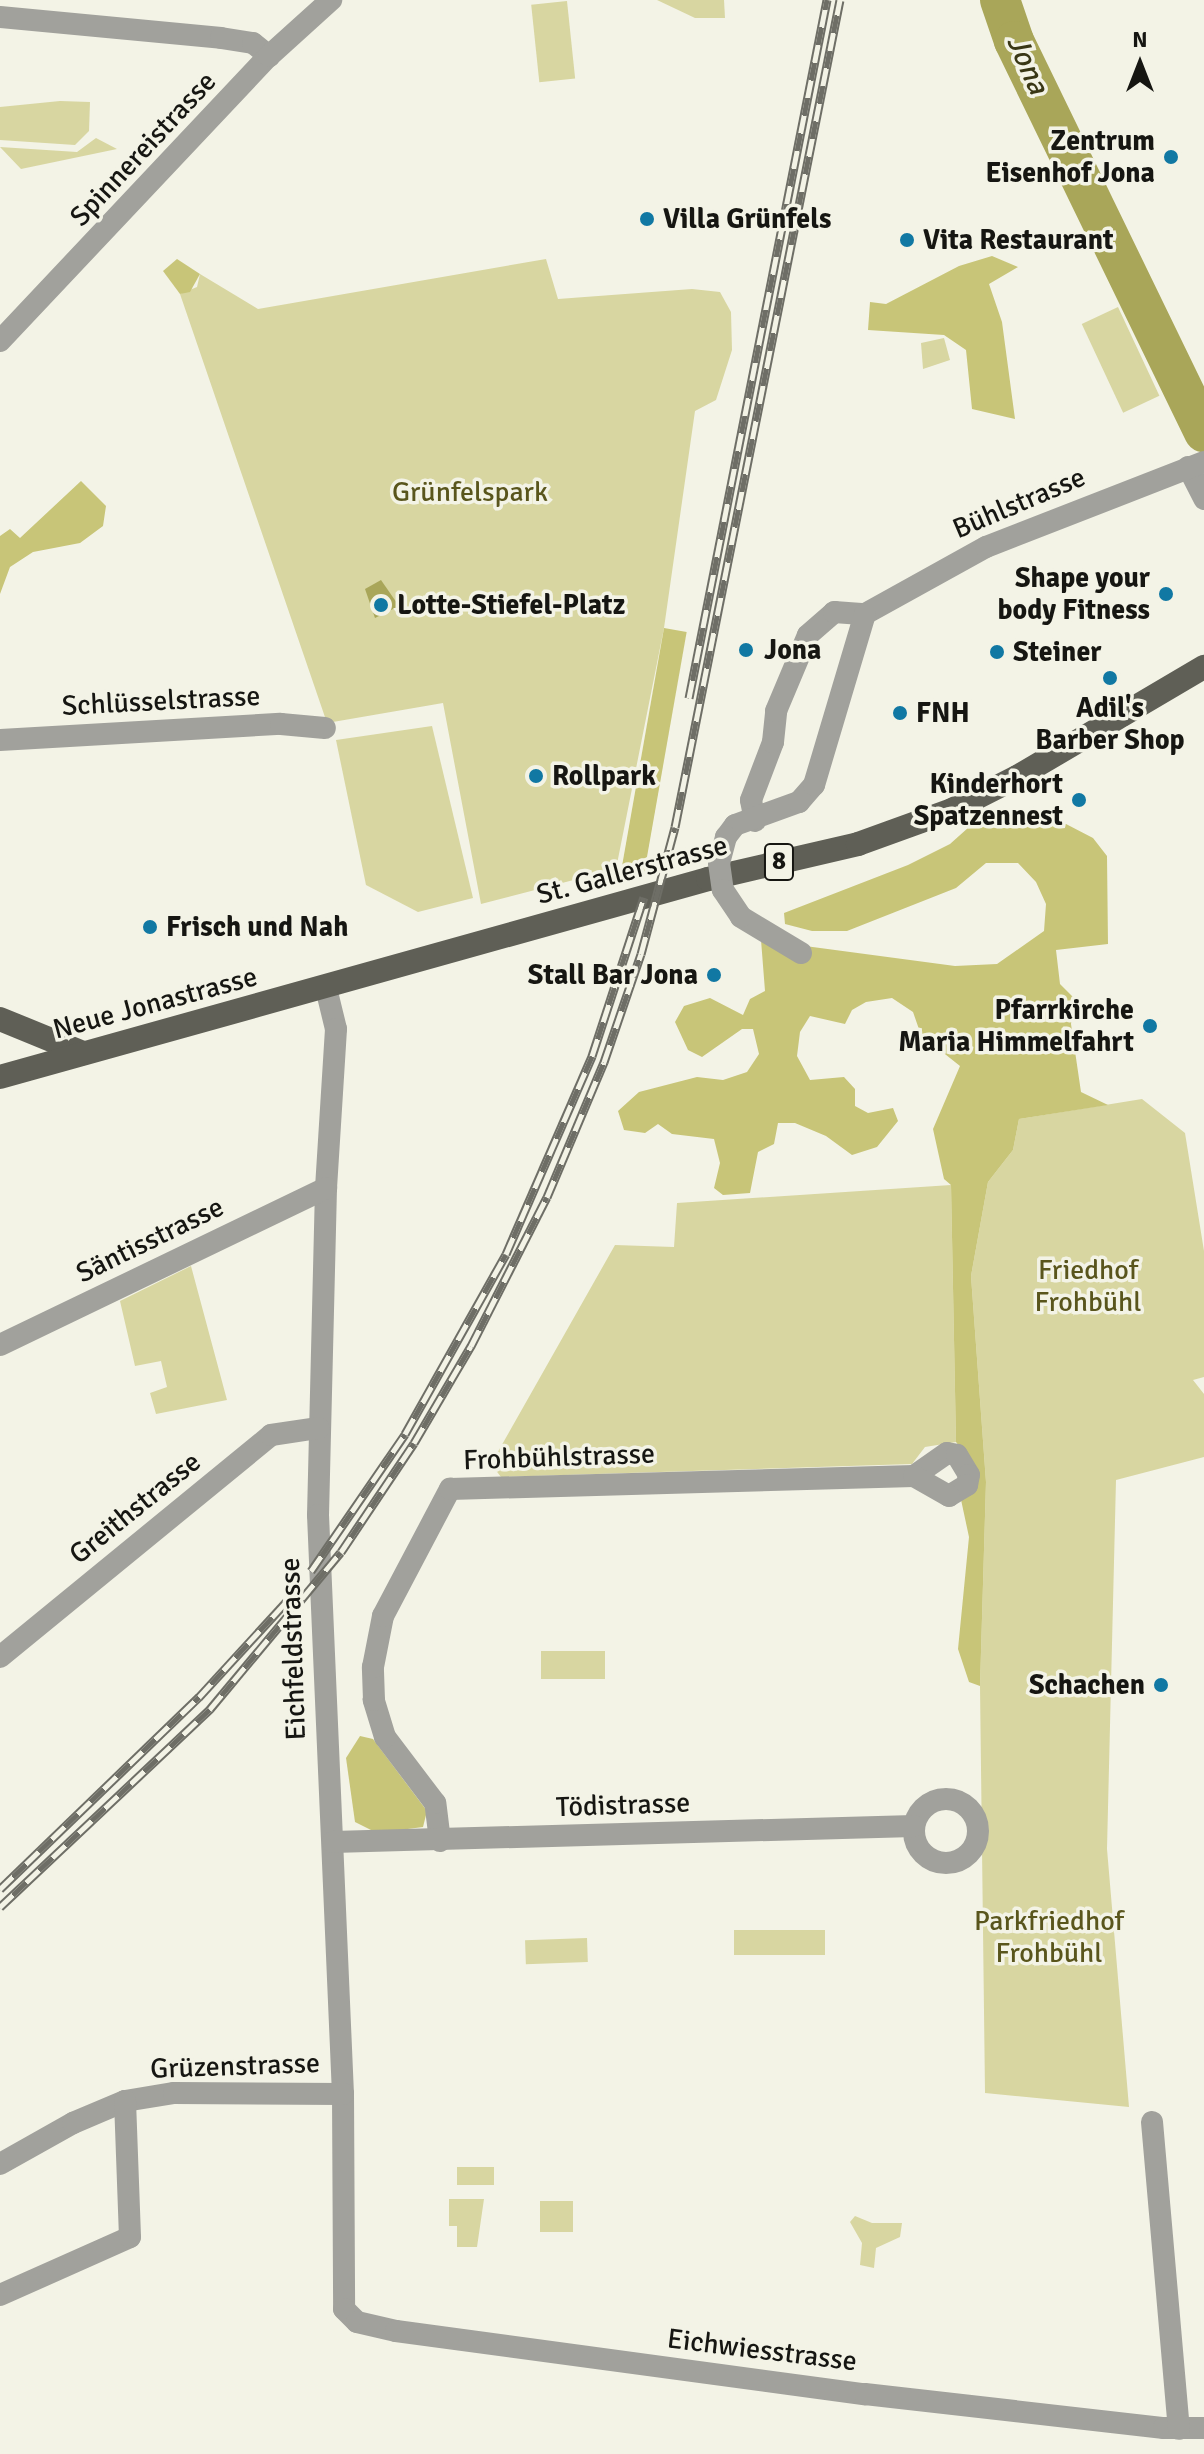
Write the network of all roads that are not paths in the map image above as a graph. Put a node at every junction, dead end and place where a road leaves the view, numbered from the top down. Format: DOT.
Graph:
graph roads {
  1 [pos="331,0"];
  2 [pos="0,17"];
  3 [pos="269,56"];
  4 [pos="0,341"];
  5 [pos="1195,465"];
  6 [pos="1204,499"];
  7 [pos="865,614"];
  8 [pos="1204,667"];
  9 [pos="325,728"];
  10 [pos="0,740"];
  11 [pos="755,821"];
  12 [pos="801,953"];
  13 [pos="326,988"];
  14 [pos="0,1019"];
  15 [pos="83,1053"];
  16 [pos="0,1077"];
  17 [pos="326,1188"];
  18 [pos="0,1345"];
  19 [pos="318,1428"];
  20 [pos="914,1476"];
  21 [pos="0,1657"];
  22 [pos="914,1826"];
  23 [pos="440,1841"];
  24 [pos="333,1842"];
  25 [pos="343,2094"];
  26 [pos="125,2101"];
  27 [pos="1152,2122"];
  28 [pos="0,2164"];
  29 [pos="0,2295"];
  30 [pos="344,2309"];
  31 [pos="1204,2428"];
  32 [pos="1179,2429"];
  1 -- 3 [label="street, Spinnereistrasse"];
  2 -- 3 [label="street"];
  3 -- 4 [label="street, Spinnereistrasse"];
  5 -- 6 [label="street"];
  5 -- 7 [label="street, Bühlstrasse"];
  7 -- 11 [label="street"];
  7 -- 11 [label="street"];
  8 -- 13 [label="main road, St. Gallerstrasse / 8"];
  9 -- 10 [label="street, Schlüsselstrasse"];
  11 -- 12 [label="street, bridge"];
  13 -- 15 [label="main road, Neue Jonastrasse / 8"];
  13 -- 17 [label="street, Eichfeldstrasse"];
  14 -- 15 [label="main road"];
  15 -- 16 [label="main road, Neue Jonastrasse / 8"];
  17 -- 18 [label="street, Säntisstrasse"];
  17 -- 19 [label="street, Eichfeldstrasse"];
  19 -- 21 [label="street, Greithstrasse"];
  19 -- 24 [label="street, Eichfeldstrasse"];
  20 -- 23 [label="street, Frohbühlstrasse"];
  22 -- 23 [label="street, Tödistrasse"];
  23 -- 24 [label="street, Tödistrasse"];
  24 -- 25 [label="street, Eichfeldstrasse"];
  25 -- 26 [label="street, Grüzenstrasse"];
  25 -- 30 [label="street, Eichfeldstrasse"];
  26 -- 28 [label="street, Grüzenstrasse"];
  26 -- 29 [label="street"];
  27 -- 32 [label="street"];
  30 -- 32 [label="street, Eichwiesstrasse"];
  31 -- 32 [label="street, Eichwiesstrasse"];
}
